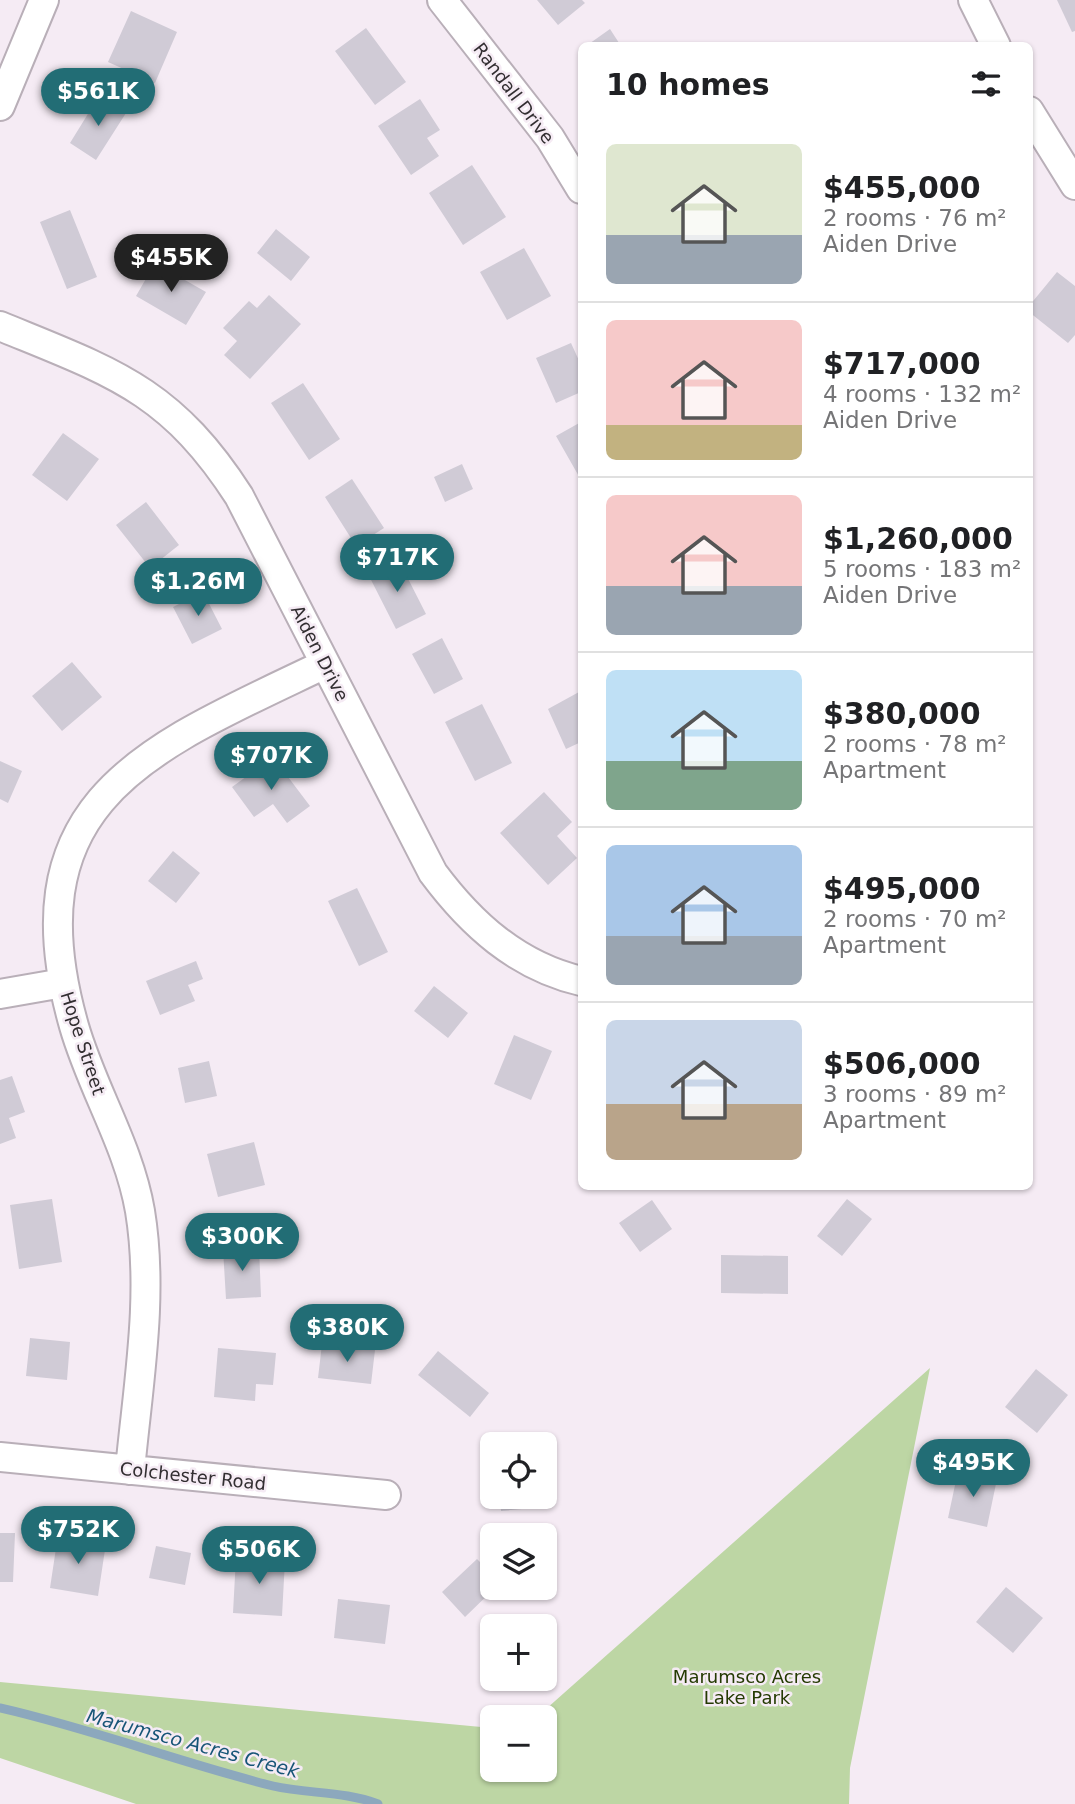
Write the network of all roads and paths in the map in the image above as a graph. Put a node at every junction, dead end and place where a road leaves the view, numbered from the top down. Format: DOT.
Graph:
graph roads {
  1 [pos="44,0"];
  2 [pos="442,0"];
  3 [pos="973,0"];
  4 [pos="994,42"];
  5 [pos="0,106"];
  6 [pos="1033,117"];
  7 [pos="578,184"];
  8 [pos="1075,185"];
  9 [pos="0,326"];
  10 [pos="325,664"];
  11 [pos="578,980"];
  12 [pos="64,983"];
  13 [pos="0,994"];
  14 [pos="0,1457"];
  15 [pos="130,1470"];
  16 [pos="386,1494"];
  1 -- 5 [label="street"];
  2 -- 7 [label="street, Randall Drive"];
  3 -- 4 [label="street"];
  6 -- 8 [label="street"];
  9 -- 10 [label="street, Aiden Drive"];
  10 -- 11 [label="street, Aiden Drive"];
  10 -- 12 [label="street, Hope Street"];
  12 -- 13 [label="street"];
  12 -- 15 [label="street, Hope Street"];
  14 -- 15 [label="street, Colchester Road"];
  15 -- 16 [label="street, Colchester Road"];
}
